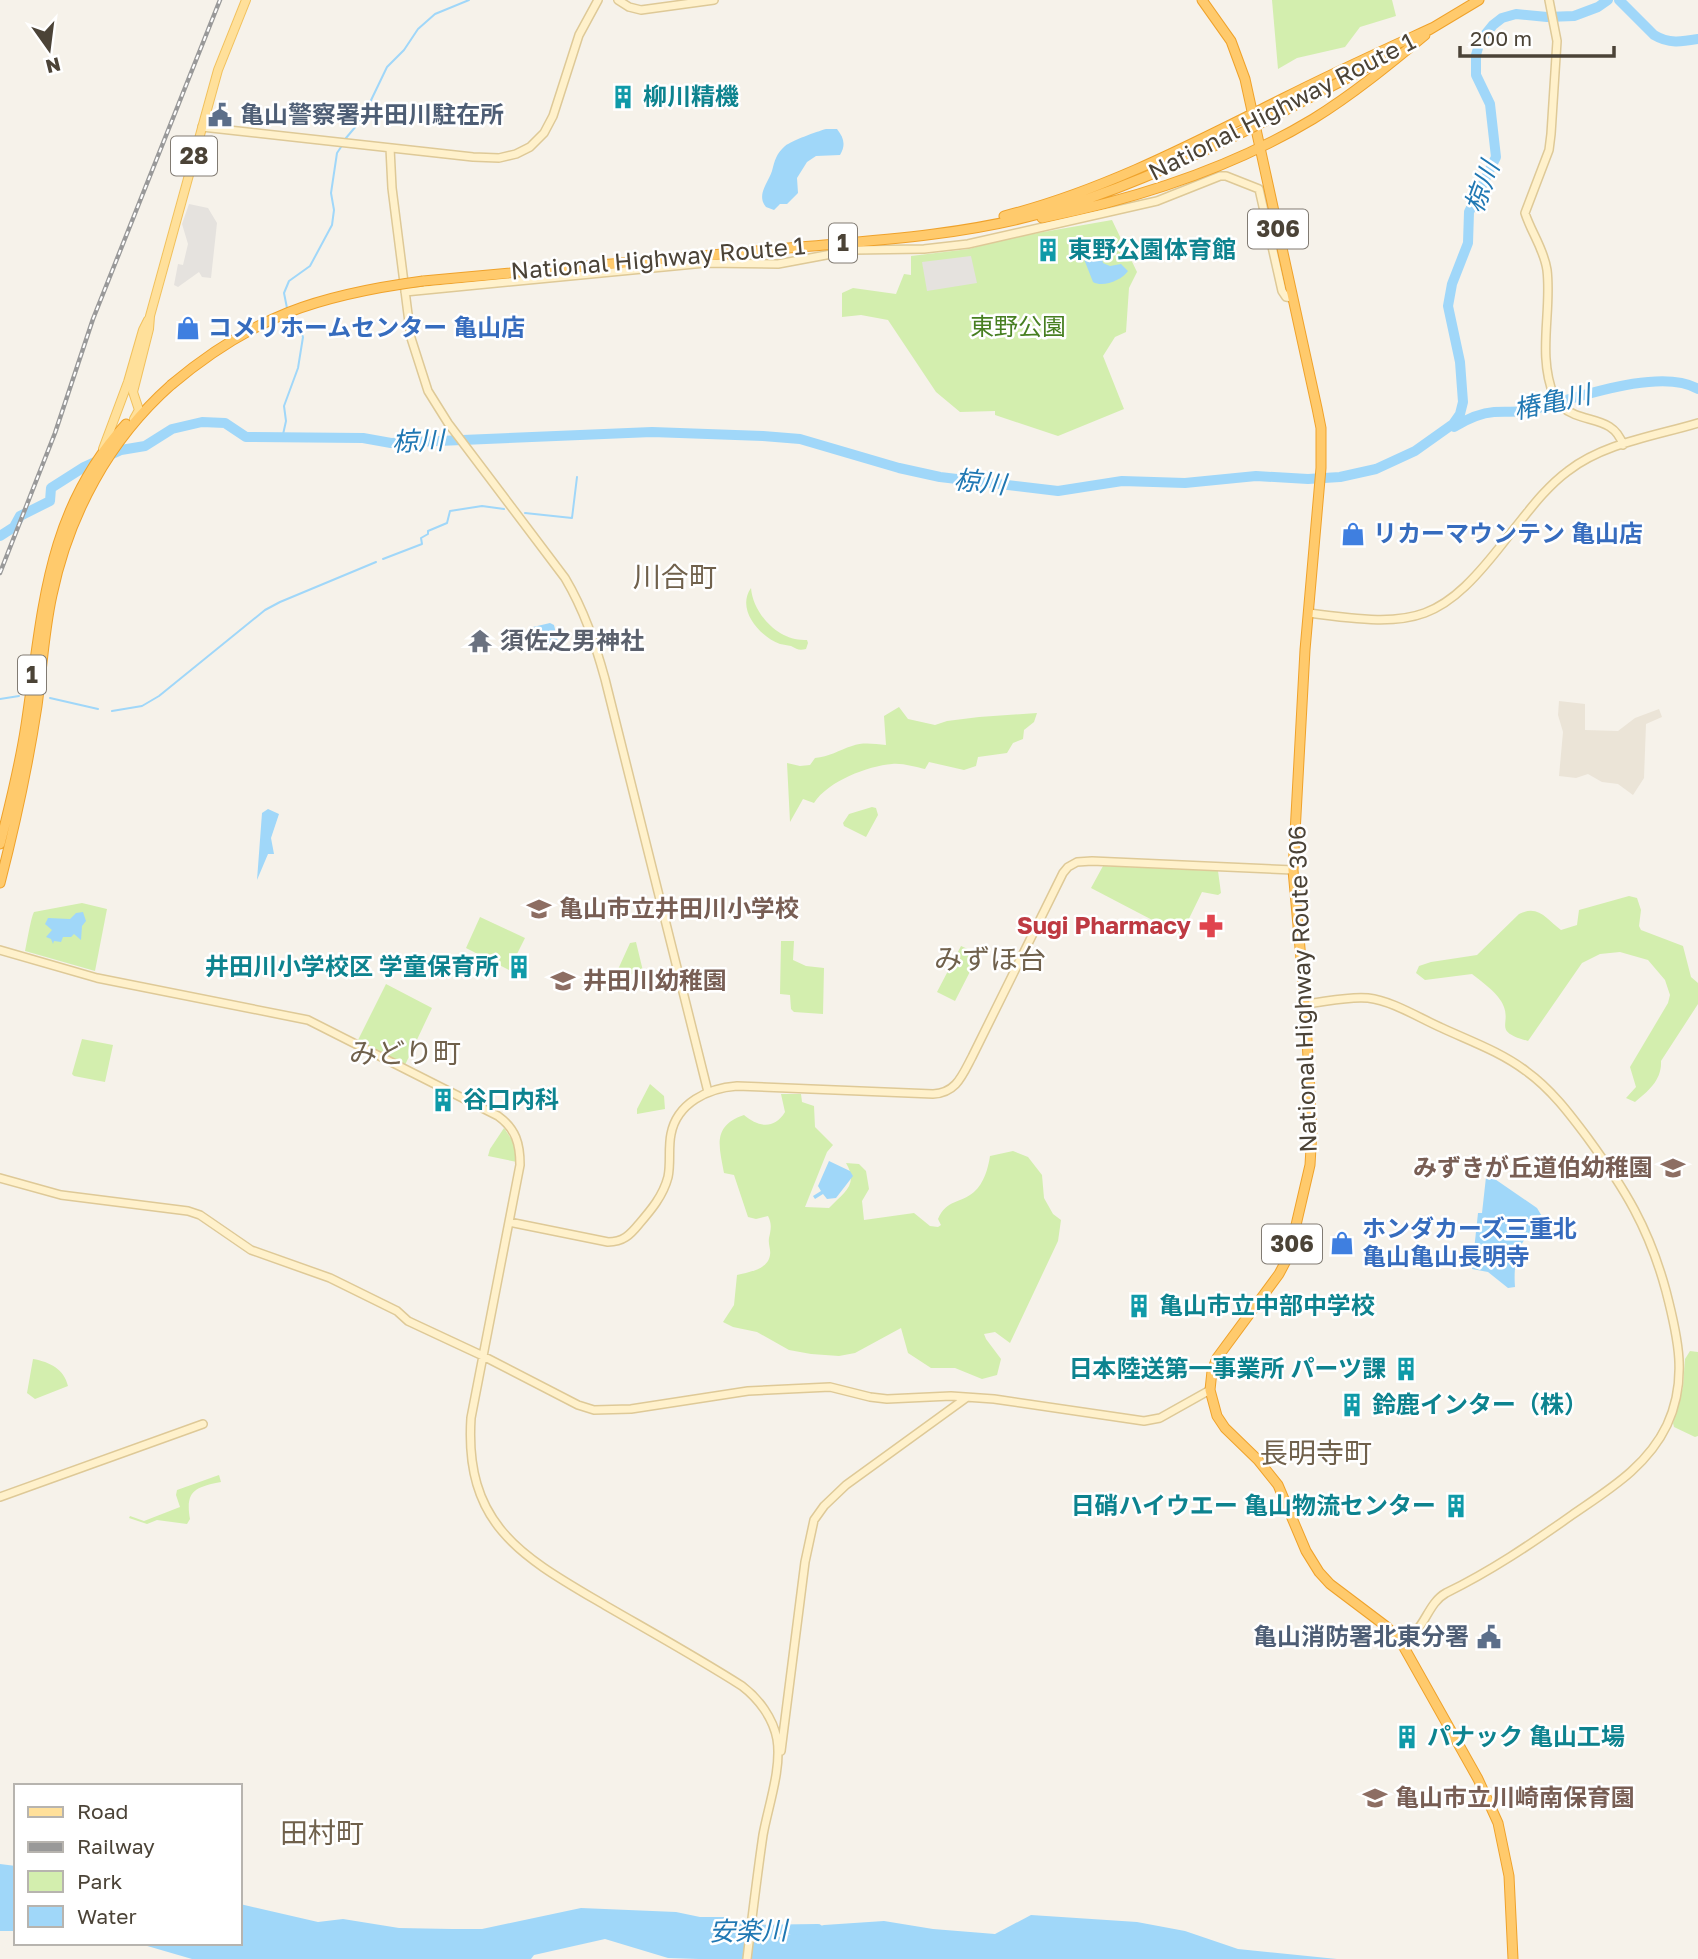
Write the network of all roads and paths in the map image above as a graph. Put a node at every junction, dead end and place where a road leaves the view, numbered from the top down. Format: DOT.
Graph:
graph roads {
  1 [pos="246,0"];
  2 [pos="598,0"];
  3 [pos="618,0"];
  4 [pos="714,0"];
  5 [pos="1202,0"];
  6 [pos="1479,0"];
  7 [pos="1550,4"];
  8 [pos="1434,27"];
  9 [pos="1254,114"];
  10 [pos="202,127"];
  11 [pos="1262,146"];
  12 [pos="390,148"];
  13 [pos="1006,222"];
  14 [pos="965,229"];
  15 [pos="405,292"];
  16 [pos="1293,299"];
  17 [pos="150,316"];
  18 [pos="1554,396"];
  19 [pos="152,402"];
  20 [pos="1561,406"];
  21 [pos="139,410"];
  22 [pos="1698,423"];
  23 [pos="118,443"];
  24 [pos="1623,445"];
  25 [pos="103,449"];
  26 [pos="1309,613"];
  27 [pos="0,844"];
  28 [pos="1293,870"];
  29 [pos="0,883"];
  30 [pos="0,950"];
  31 [pos="1305,1004"];
  32 [pos="708,1092"];
  33 [pos="0,1178"];
  34 [pos="509,1222"];
  35 [pos="483,1356"];
  36 [pos="1210,1391"];
  37 [pos="966,1398"];
  38 [pos="204,1424"];
  39 [pos="0,1497"];
  40 [pos="1401,1642"];
  41 [pos="773,1781"];
  42 [pos="747,1959"];
  43 [pos="1513,1959"];
  1 -- 10 [label="main road, 28"];
  2 -- 12 [label="street"];
  3 -- 4 [label="street"];
  5 -- 9 [label="highway, National Highway Route 306 / 306"];
  6 -- 8 [label="highway, National Highway Route 1 / 1"];
  7 -- 18 [label="street"];
  8 -- 9 [label="highway"];
  8 -- 11 [label="highway"];
  8 -- 13 [label="highway, National Highway Route 1 / 1, bridge"];
  9 -- 11 [label="highway, National Highway Route 306 / 306"];
  9 -- 14 [label="highway"];
  10 -- 12 [label="street"];
  10 -- 17 [label="main road, 28"];
  11 -- 13 [label="highway"];
  11 -- 16 [label="highway, National Highway Route 306 / 306"];
  12 -- 15 [label="street"];
  13 -- 14 [label="highway, National Highway Route 1 / 1"];
  14 -- 19 [label="highway, National Highway Route 1 / 1, bridge"];
  15 -- 16 [label="street"];
  15 -- 32 [label="street"];
  16 -- 26 [label="highway, National Highway Route 306 / 306"];
  17 -- 21 [label="main road, 28"];
  17 -- 25 [label="main road, 28"];
  19 -- 21 [label="highway, National Highway Route 1 / 1"];
  19 -- 23 [label="highway, National Highway Route 1 / 1"];
  20 -- 24 [label="street"];
  21 -- 23 [label="main road"];
  21 -- 25 [label="highway, National Highway Route 1 / 1"];
  22 -- 24 [label="street"];
  23 -- 29 [label="highway, National Highway Route 1 / 1"];
  24 -- 26 [label="street"];
  25 -- 27 [label="highway, National Highway Route 1 / 1"];
  26 -- 28 [label="highway, National Highway Route 306 / 306"];
  28 -- 31 [label="highway, National Highway Route 306 / 306"];
  28 -- 32 [label="street"];
  30 -- 34 [label="street"];
  31 -- 36 [label="highway, National Highway Route 306 / 306"];
  31 -- 40 [label="street"];
  32 -- 34 [label="street"];
  33 -- 35 [label="street"];
  34 -- 35 [label="street"];
  35 -- 37 [label="street"];
  35 -- 41 [label="street"];
  36 -- 37 [label="street"];
  36 -- 40 [label="highway"];
  37 -- 41 [label="street"];
  38 -- 39 [label="street"];
  40 -- 43 [label="highway"];
  41 -- 42 [label="street"];
}
